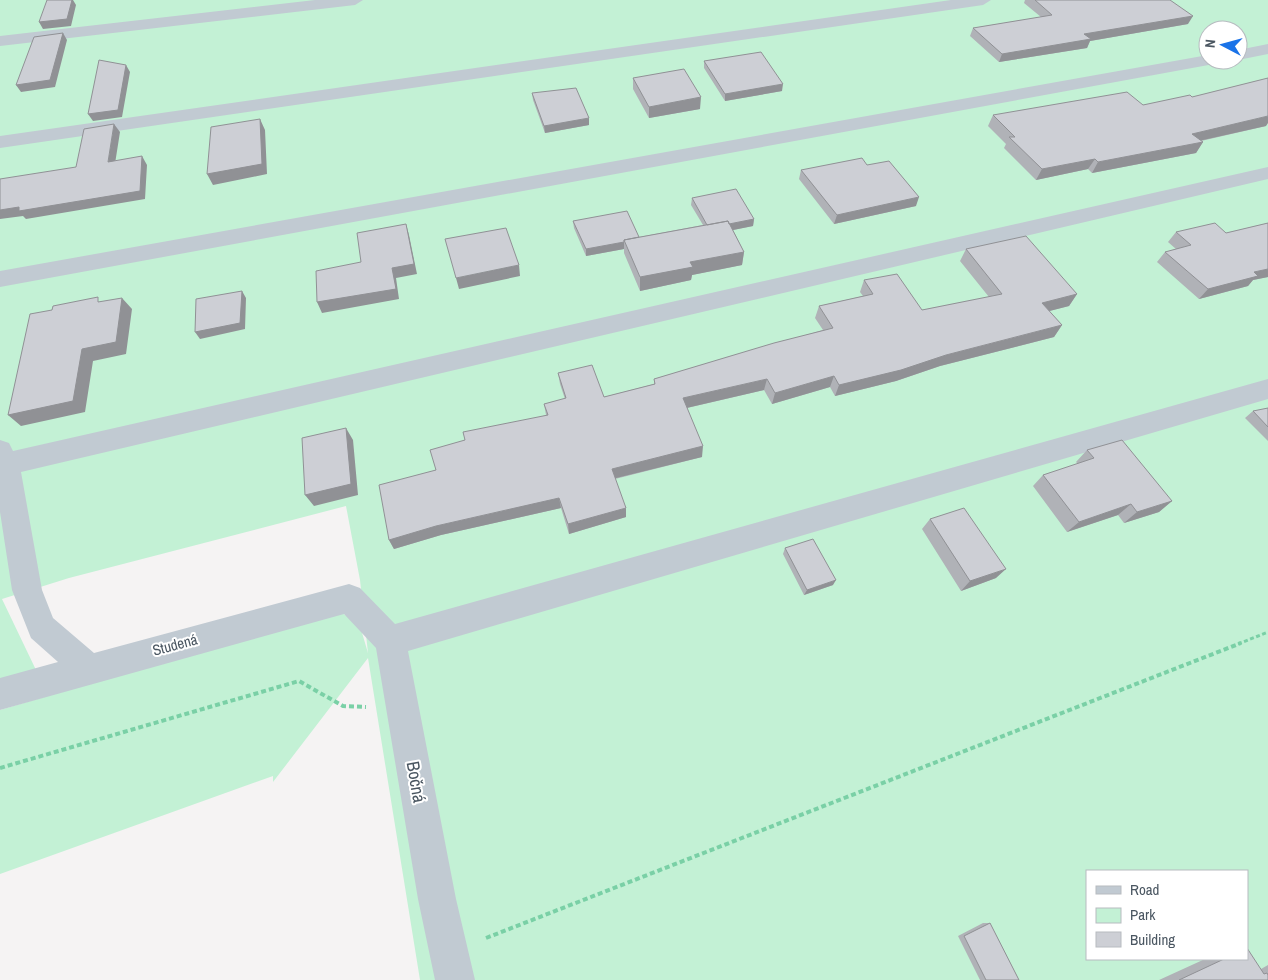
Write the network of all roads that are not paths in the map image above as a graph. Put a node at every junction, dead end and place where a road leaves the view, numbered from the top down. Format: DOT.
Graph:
graph roads {
  1 [pos="355,0"];
  2 [pos="983,0"];
  3 [pos="0,41"];
  4 [pos="1268,49"];
  5 [pos="1248,53"];
  6 [pos="1198,62"];
  7 [pos="0,142"];
  8 [pos="1268,173"];
  9 [pos="0,279"];
  10 [pos="1268,389"];
  11 [pos="3,457"];
  12 [pos="390,641"];
  13 [pos="88,669"];
  14 [pos="0,694"];
  15 [pos="452,966"];
  1 -- 3 [label="street"];
  2 -- 7 [label="street"];
  4 -- 5 [label="street"];
  6 -- 9 [label="street"];
  8 -- 11 [label="street"];
  10 -- 12 [label="street"];
  11 -- 13 [label="street"];
  12 -- 13 [label="street, Studená"];
  12 -- 15 [label="street, Bočná"];
  13 -- 14 [label="street, Studená"];
}
